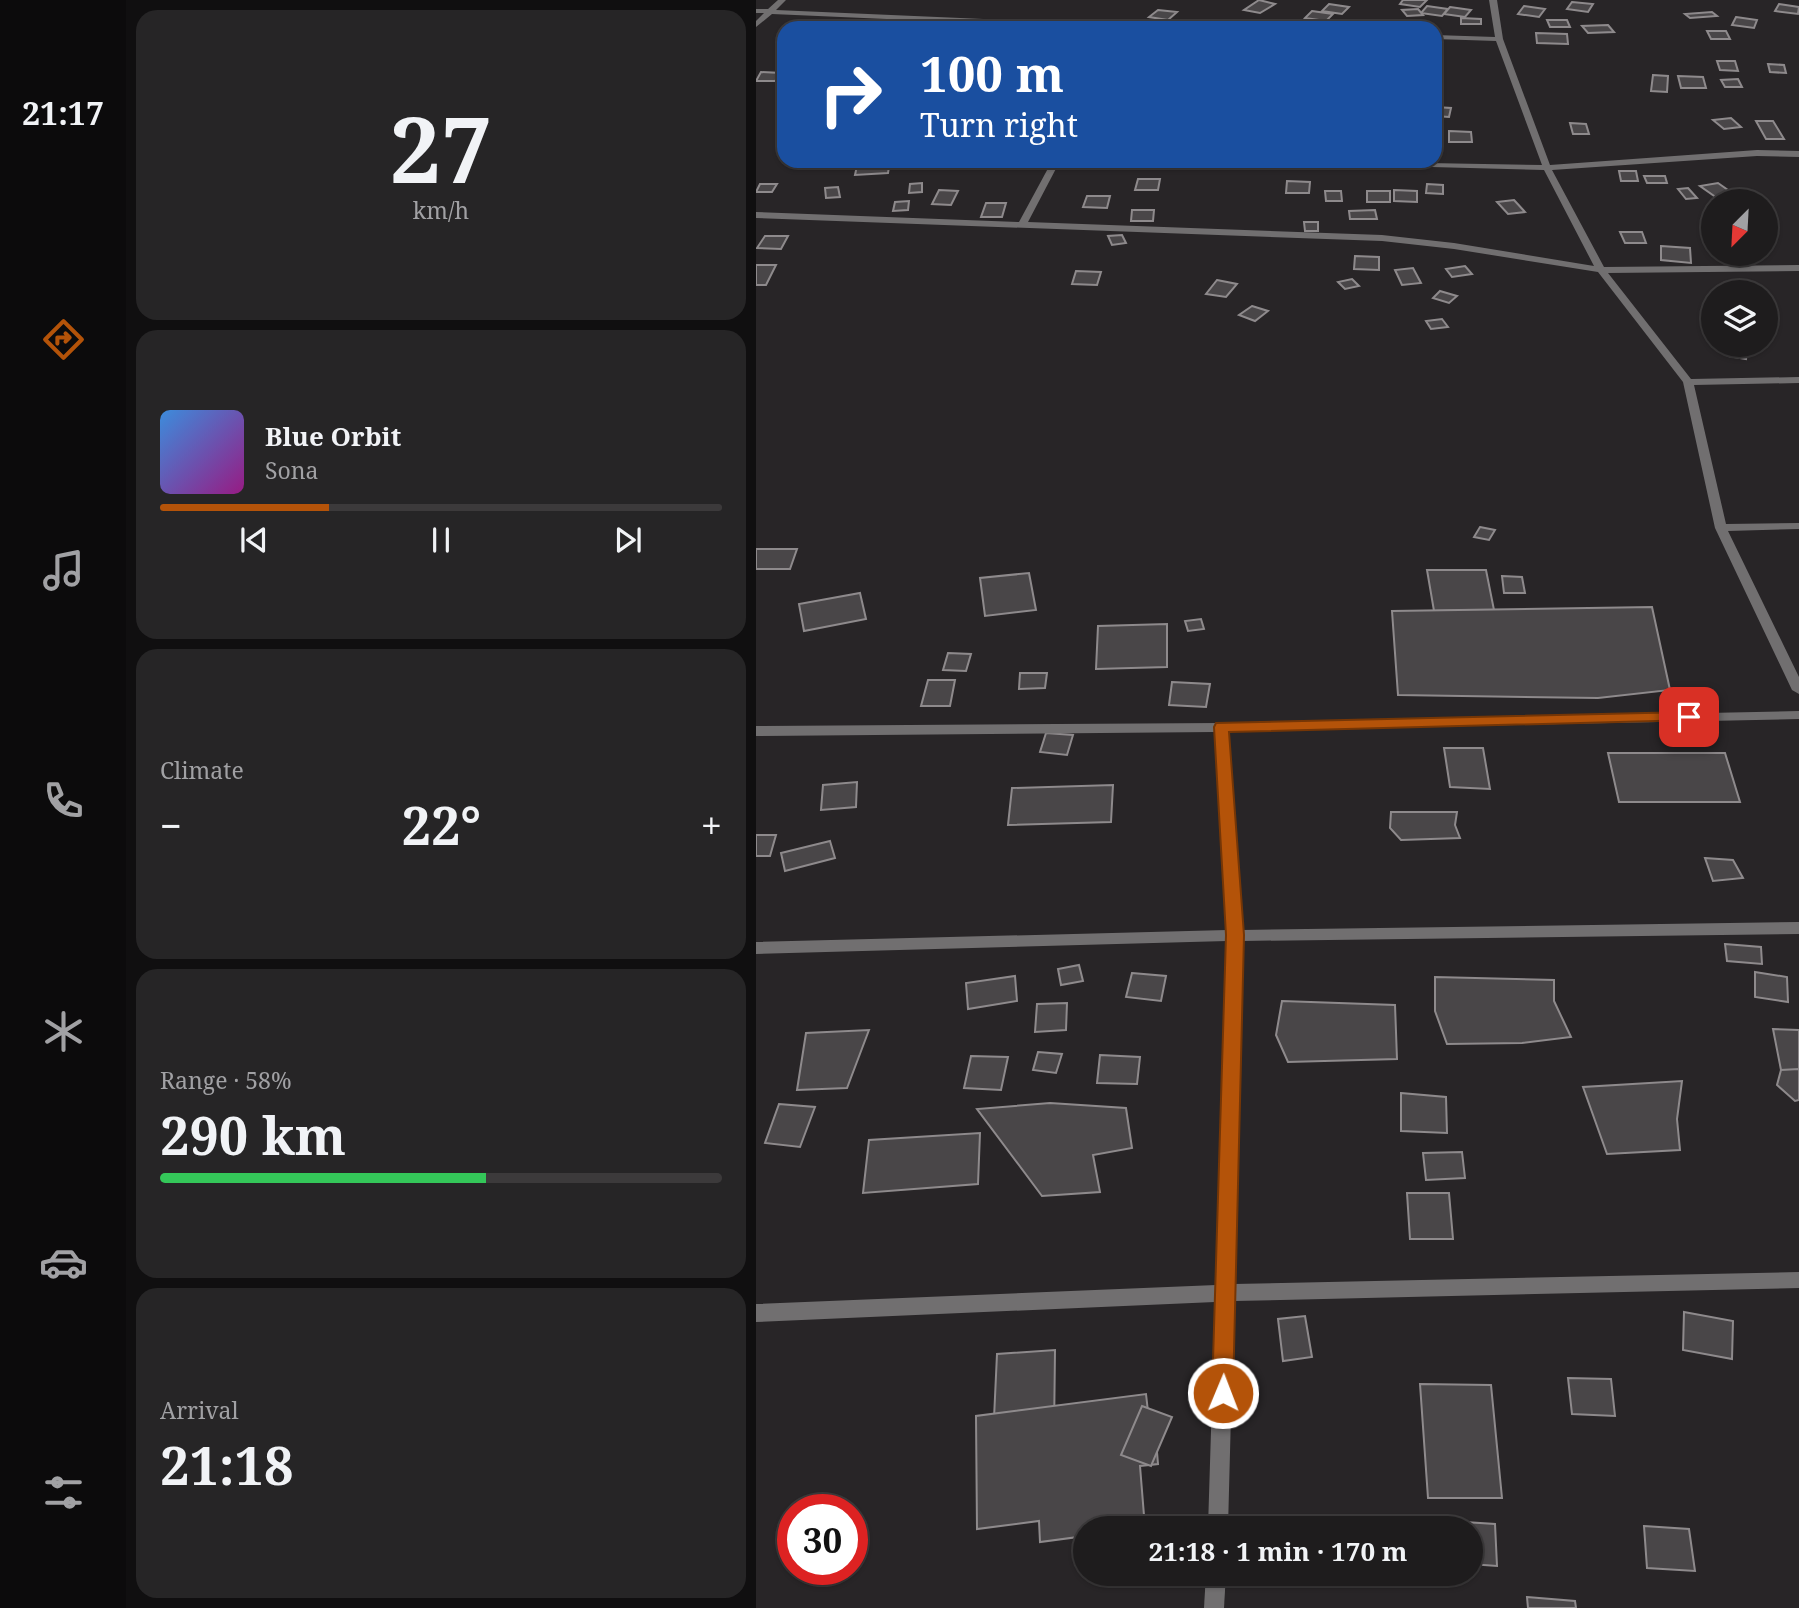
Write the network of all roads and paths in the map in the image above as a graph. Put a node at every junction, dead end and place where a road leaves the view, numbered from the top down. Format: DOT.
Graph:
graph roads {
  1 [pos="782,0"];
  2 [pos="1493,0"];
  3 [pos="756,11"];
  4 [pos="769,12"];
  5 [pos="972,21"];
  6 [pos="756,24"];
  7 [pos="1442,37"];
  8 [pos="1499,39"];
  9 [pos="1799,153"];
  10 [pos="1442,165"];
  11 [pos="1052,168"];
  12 [pos="1547,169"];
  13 [pos="756,215"];
  14 [pos="1022,225"];
  15 [pos="1799,268"];
  16 [pos="1601,270"];
  17 [pos="1799,380"];
  18 [pos="1688,382"];
  19 [pos="1799,526"];
  20 [pos="1721,528"];
  21 [pos="1799,690"];
  22 [pos="1799,715"];
  23 [pos="1221,727"];
  24 [pos="756,730"];
  25 [pos="1799,928"];
  26 [pos="1235,935"];
  27 [pos="756,948"];
  28 [pos="1799,1280"];
  29 [pos="1224,1293"];
  30 [pos="756,1313"];
  31 [pos="1218,1516"];
  32 [pos="1215,1586"];
  33 [pos="1214,1608"];
  1 -- 4 [label="street"];
  2 -- 8 [label="street"];
  3 -- 4 [label="street"];
  4 -- 5 [label="street"];
  4 -- 6 [label="street"];
  7 -- 8 [label="street"];
  8 -- 12 [label="street"];
  9 -- 12 [label="street"];
  10 -- 12 [label="street"];
  11 -- 14 [label="street"];
  12 -- 16 [label="street"];
  13 -- 14 [label="street"];
  14 -- 16 [label="street"];
  15 -- 16 [label="street"];
  16 -- 18 [label="street"];
  17 -- 18 [label="street"];
  18 -- 20 [label="street"];
  19 -- 20 [label="street"];
  20 -- 21 [label="street"];
  22 -- 23 [label="street"];
  23 -- 24 [label="street"];
  23 -- 26 [label="street"];
  25 -- 26 [label="street"];
  26 -- 27 [label="street"];
  26 -- 29 [label="street"];
  28 -- 29 [label="street"];
  29 -- 30 [label="street"];
  29 -- 31 [label="street"];
  32 -- 33 [label="street"];
}
